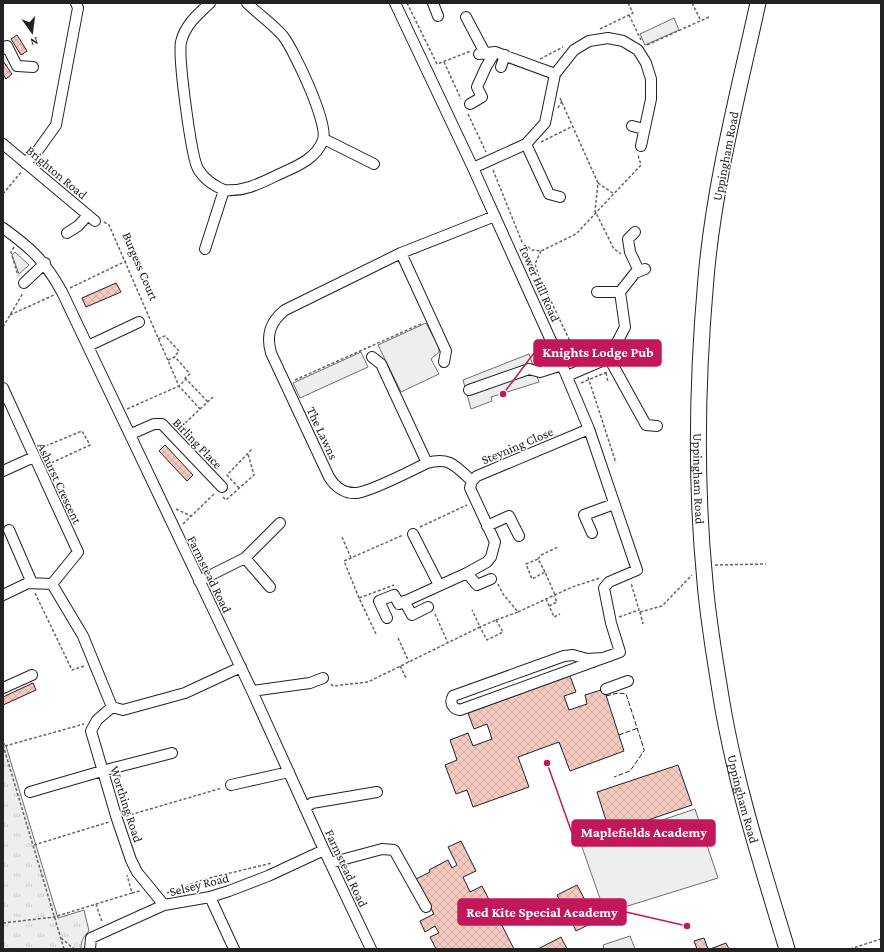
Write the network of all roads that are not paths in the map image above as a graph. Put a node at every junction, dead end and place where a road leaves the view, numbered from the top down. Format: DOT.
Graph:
graph roads {
  1 [pos="76,3"];
  2 [pos="210,3"];
  3 [pos="247,3"];
  4 [pos="395,3"];
  5 [pos="433,3"];
  6 [pos="758,3"];
  7 [pos="438,16"];
  8 [pos="466,17"];
  9 [pos="3,49"];
  10 [pos="491,53"];
  11 [pos="33,67"];
  12 [pos="501,67"];
  13 [pos="554,77"];
  14 [pos="470,104"];
  15 [pos="632,126"];
  16 [pos="644,129"];
  17 [pos="324,139"];
  18 [pos="3,144"];
  19 [pos="641,146"];
  20 [pos="527,147"];
  21 [pos="26,163"];
  22 [pos="374,164"];
  23 [pos="473,168"];
  24 [pos="224,190"];
  25 [pos="560,196"];
  26 [pos="495,216"];
  27 [pos="3,228"];
  28 [pos="635,232"];
  29 [pos="67,233"];
  30 [pos="205,249"];
  31 [pos="401,253"];
  32 [pos="45,263"];
  33 [pos="24,283"];
  34 [pos="597,292"];
  35 [pos="620,292"];
  36 [pos="144,320"];
  37 [pos="88,346"];
  38 [pos="372,357"];
  39 [pos="609,358"];
  40 [pos="444,362"];
  41 [pos="562,365"];
  42 [pos="567,376"];
  43 [pos="3,388"];
  44 [pos="469,390"];
  45 [pos="657,426"];
  46 [pos="589,429"];
  47 [pos="130,434"];
  48 [pos="33,455"];
  49 [pos="427,463"];
  50 [pos="3,471"];
  51 [pos="472,481"];
  52 [pos="219,489"];
  53 [pos="614,504"];
  54 [pos="280,523"];
  55 [pos="487,526"];
  56 [pos="9,530"];
  57 [pos="412,532"];
  58 [pos="592,533"];
  59 [pos="519,536"];
  60 [pos="245,558"];
  61 [pos="467,573"];
  62 [pos="199,581"];
  63 [pos="494,581"];
  64 [pos="30,583"];
  65 [pos="52,584"];
  66 [pos="439,585"];
  67 [pos="270,587"];
  68 [pos="3,595"];
  69 [pos="402,602"];
  70 [pos="431,610"];
  71 [pos="387,618"];
  72 [pos="603,658"];
  73 [pos="241,667"];
  74 [pos="32,675"];
  75 [pos="323,678"];
  76 [pos="628,681"];
  77 [pos="3,688"];
  78 [pos="606,690"];
  79 [pos="252,691"];
  80 [pos="112,707"];
  81 [pos="172,753"];
  82 [pos="102,771"];
  83 [pos="289,772"];
  84 [pos="232,785"];
  85 [pos="30,792"];
  86 [pos="377,792"];
  87 [pos="305,808"];
  88 [pos="324,850"];
  89 [pos="330,863"];
  90 [pos="210,897"];
  91 [pos="161,901"];
  92 [pos="426,907"];
  93 [pos="90,949"];
  94 [pos="234,949"];
  95 [pos="371,949"];
  96 [pos="786,949"];
  1 -- 21 [label="street"];
  2 -- 24 [label="street"];
  3 -- 17 [label="street"];
  4 -- 23 [label="street, Tower Hill Road"];
  5 -- 7 [label="street"];
  6 -- 96 [label="highway, Uppingham Road"];
  8 -- 10 [label="street"];
  9 -- 11 [label="street"];
  10 -- 12 [label="street"];
  10 -- 13 [label="street"];
  10 -- 14 [label="street"];
  13 -- 16 [label="street"];
  13 -- 20 [label="street"];
  15 -- 16 [label="street"];
  16 -- 19 [label="street"];
  17 -- 22 [label="street"];
  17 -- 24 [label="street"];
  18 -- 21 [label="street, Brighton Road"];
  20 -- 23 [label="street"];
  20 -- 25 [label="street"];
  21 -- 29 [label="street, Brighton Road"];
  23 -- 26 [label="street, Tower Hill Road"];
  24 -- 30 [label="street"];
  26 -- 31 [label="street, The Lawns"];
  26 -- 41 [label="street, Tower Hill Road"];
  27 -- 32 [label="street, Farmstead Road"];
  28 -- 35 [label="street"];
  31 -- 40 [label="street"];
  31 -- 49 [label="street, The Lawns"];
  32 -- 33 [label="street"];
  32 -- 37 [label="street, Farmstead Road"];
  34 -- 35 [label="street"];
  35 -- 39 [label="street"];
  36 -- 37 [label="street"];
  37 -- 47 [label="street, Farmstead Road"];
  38 -- 49 [label="street"];
  39 -- 42 [label="street"];
  39 -- 45 [label="street"];
  41 -- 42 [label="street, Tower Hill Road"];
  41 -- 44 [label="street"];
  42 -- 46 [label="street, Tower Hill Road"];
  43 -- 48 [label="street, Ashurst Crescent"];
  46 -- 51 [label="street, Steyning Close"];
  46 -- 53 [label="street, Tower Hill Road"];
  47 -- 52 [label="street, Birling Place"];
  47 -- 62 [label="street, Farmstead Road"];
  48 -- 50 [label="street"];
  48 -- 65 [label="street, Ashurst Crescent"];
  49 -- 51 [label="street, The Lawns"];
  51 -- 55 [label="street, Steyning Close"];
  53 -- 58 [label="street"];
  53 -- 72 [label="street, Tower Hill Road"];
  54 -- 60 [label="street"];
  55 -- 59 [label="street"];
  55 -- 61 [label="street, Steyning Close"];
  56 -- 64 [label="street"];
  57 -- 66 [label="street"];
  60 -- 62 [label="street"];
  60 -- 67 [label="street"];
  61 -- 63 [label="street"];
  61 -- 66 [label="street, Steyning Close"];
  62 -- 73 [label="street, Farmstead Road"];
  64 -- 65 [label="street"];
  64 -- 68 [label="street"];
  65 -- 80 [label="street"];
  66 -- 69 [label="street, Steyning Close"];
  69 -- 70 [label="street"];
  69 -- 71 [label="street"];
  72 -- 72 [label="street"];
  73 -- 79 [label="street, Farmstead Road"];
  73 -- 80 [label="street"];
  74 -- 77 [label="street"];
  75 -- 79 [label="street"];
  76 -- 78 [label="street"];
  79 -- 83 [label="street, Farmstead Road"];
  80 -- 82 [label="street, Worthing Road"];
  81 -- 82 [label="street"];
  82 -- 85 [label="street"];
  82 -- 91 [label="street, Worthing Road"];
  83 -- 84 [label="street"];
  83 -- 87 [label="street, Farmstead Road"];
  86 -- 87 [label="street"];
  87 -- 88 [label="street, Farmstead Road"];
  88 -- 89 [label="street, Farmstead Road"];
  88 -- 90 [label="street, Selsey Road"];
  89 -- 92 [label="street"];
  89 -- 95 [label="street, Farmstead Road"];
  90 -- 91 [label="street, Selsey Road"];
  90 -- 94 [label="street"];
  91 -- 93 [label="street, Selsey Road"];
}
